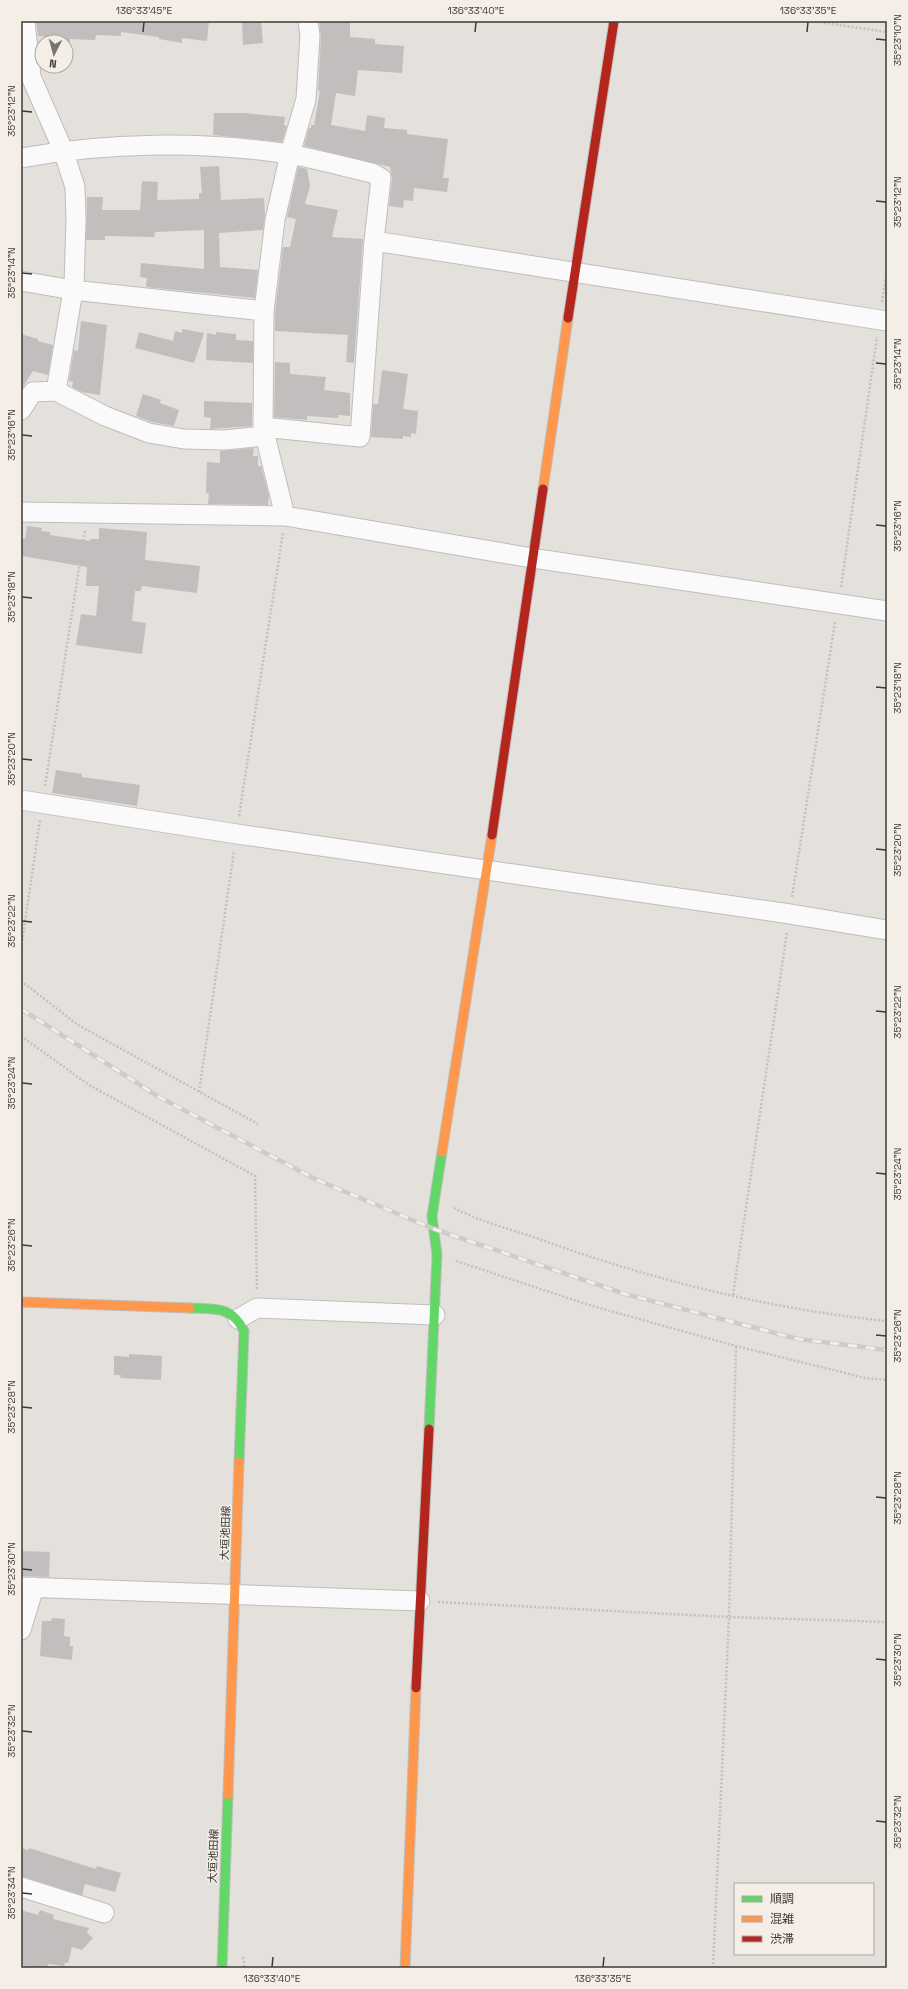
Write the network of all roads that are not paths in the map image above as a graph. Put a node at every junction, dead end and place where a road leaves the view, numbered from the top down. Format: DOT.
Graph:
graph roads {
  1 [pos="25,21"];
  2 [pos="308,21"];
  3 [pos="614,21"];
  4 [pos="63,150"];
  5 [pos="290,154"];
  6 [pos="21,158"];
  7 [pos="374,241"];
  8 [pos="574,274"];
  9 [pos="21,281"];
  10 [pos="73,290"];
  11 [pos="264,311"];
  12 [pos="883,321"];
  13 [pos="56,391"];
  14 [pos="21,410"];
  15 [pos="264,432"];
  16 [pos="21,512"];
  17 [pos="285,516"];
  18 [pos="532,558"];
  19 [pos="887,610"];
  20 [pos="21,800"];
  21 [pos="487,871"];
  22 [pos="887,930"];
  23 [pos="21,1302"];
  24 [pos="435,1315"];
  25 [pos="238,1319"];
  26 [pos="27,1587"];
  27 [pos="236,1595"];
  28 [pos="420,1601"];
  29 [pos="21,1630"];
  30 [pos="21,1887"];
  31 [pos="104,1914"];
  32 [pos="222,1968"];
  33 [pos="405,1968"];
  1 -- 4 [label="street"];
  2 -- 5 [label="street"];
  3 -- 8 [label="street"];
  4 -- 5 [label="street"];
  4 -- 6 [label="street"];
  4 -- 10 [label="street"];
  5 -- 7 [label="street"];
  5 -- 11 [label="street"];
  7 -- 8 [label="street"];
  7 -- 15 [label="street"];
  8 -- 12 [label="street"];
  8 -- 18 [label="street"];
  9 -- 10 [label="street"];
  10 -- 11 [label="street"];
  10 -- 13 [label="street"];
  11 -- 15 [label="street"];
  13 -- 14 [label="street"];
  13 -- 15 [label="street"];
  15 -- 17 [label="street"];
  16 -- 17 [label="street"];
  17 -- 18 [label="street"];
  18 -- 19 [label="street"];
  18 -- 21 [label="street"];
  20 -- 21 [label="street"];
  21 -- 22 [label="street"];
  21 -- 24 [label="street"];
  23 -- 25 [label="street"];
  24 -- 25 [label="street"];
  24 -- 28 [label="street"];
  25 -- 27 [label="street, 大垣池田線"];
  26 -- 27 [label="street"];
  26 -- 29 [label="street"];
  27 -- 28 [label="street"];
  27 -- 32 [label="street, 大垣池田線"];
  28 -- 33 [label="street"];
  30 -- 31 [label="street"];
}
